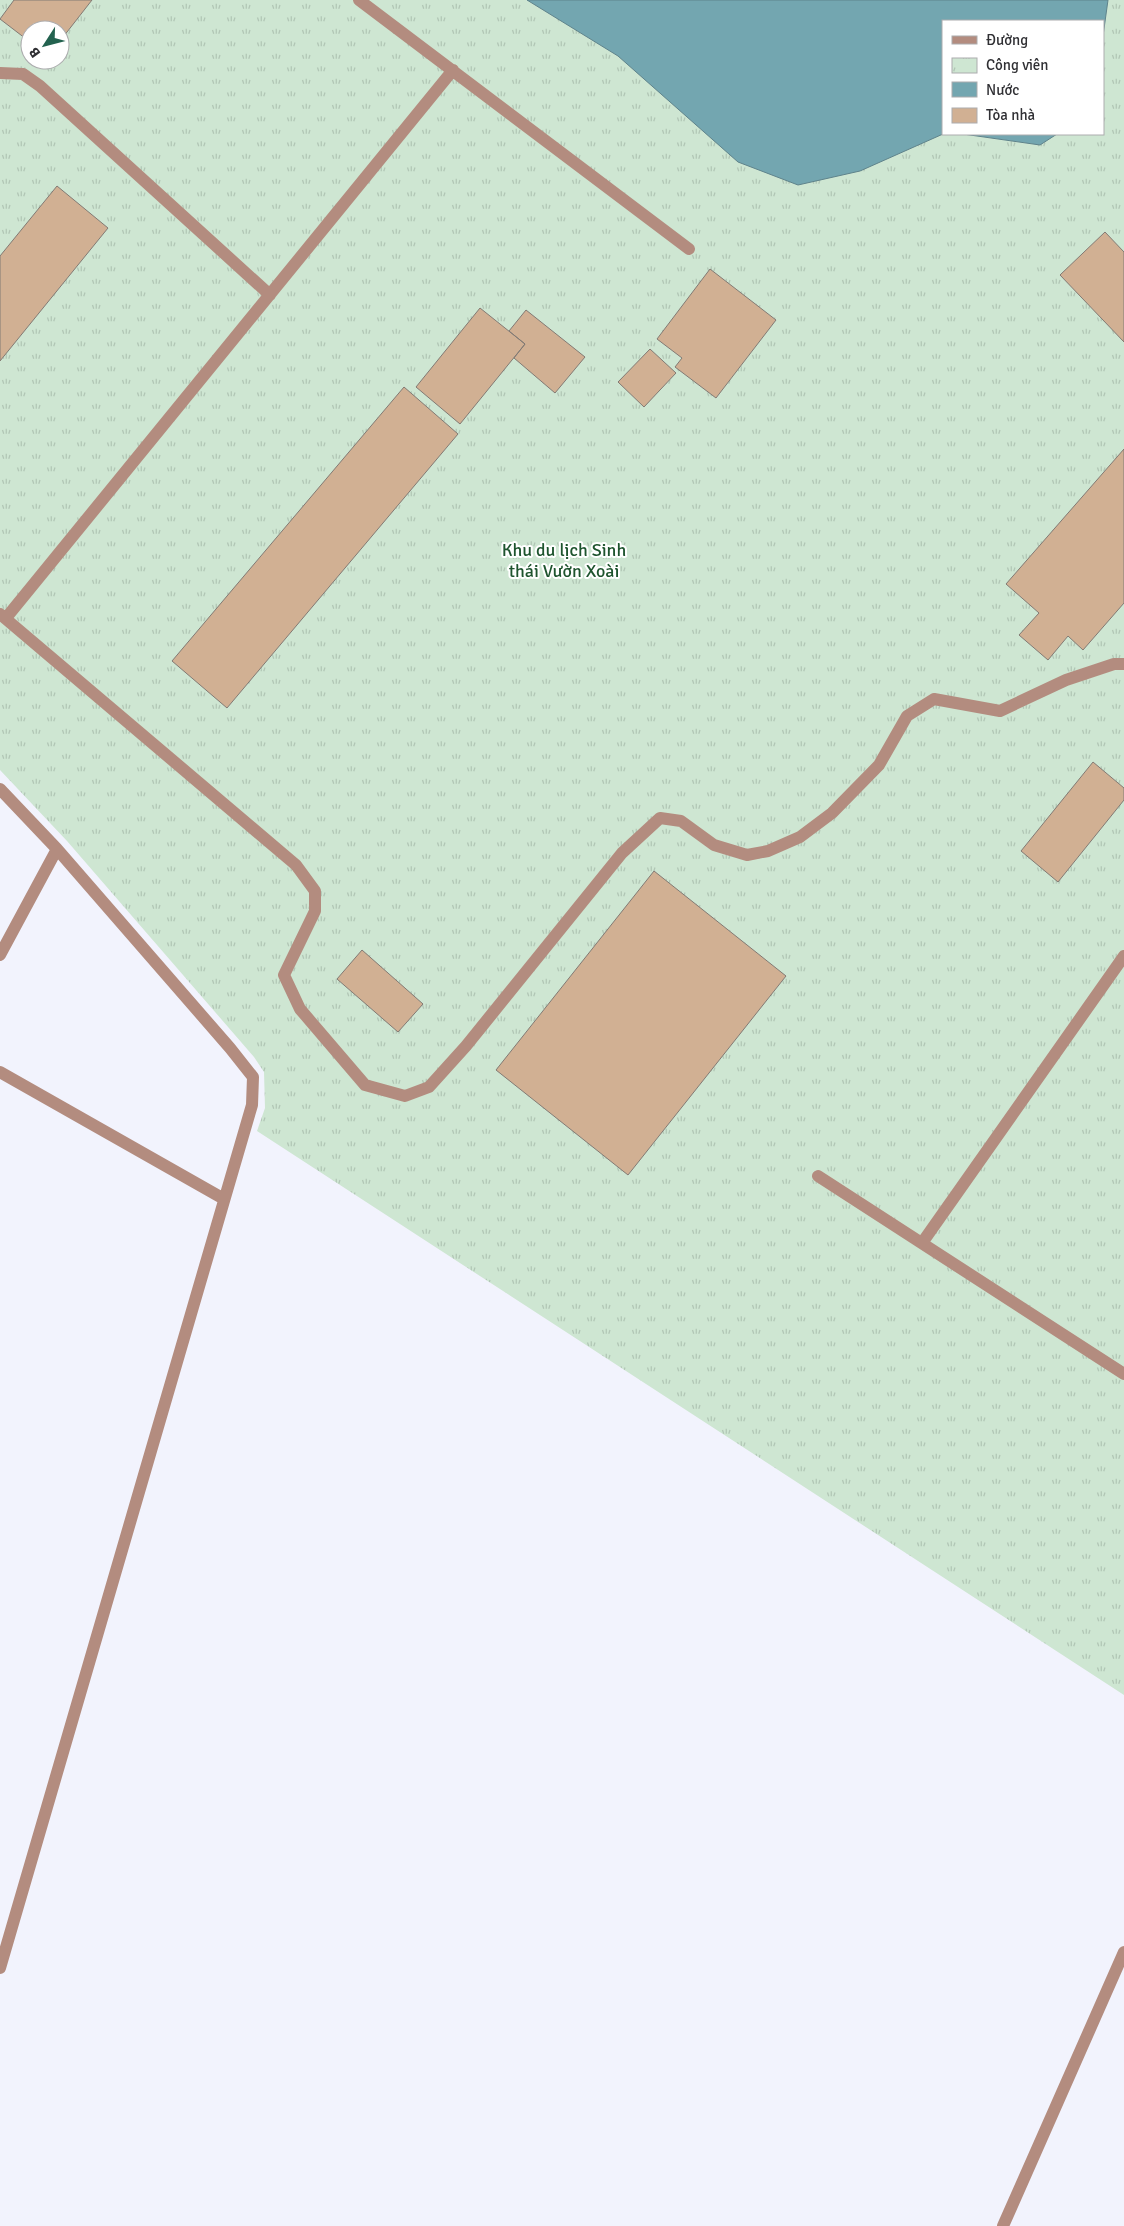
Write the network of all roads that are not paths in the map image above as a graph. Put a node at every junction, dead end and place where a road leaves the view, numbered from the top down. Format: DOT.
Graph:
graph roads {
  1 [pos="359,0"];
  2 [pos="453,70"];
  3 [pos="0,73"];
  4 [pos="688,249"];
  5 [pos="270,295"];
  6 [pos="3,616"];
  7 [pos="1124,664"];
  8 [pos="0,789"];
  9 [pos="57,849"];
  10 [pos="0,955"];
  11 [pos="1124,956"];
  12 [pos="0,1072"];
  13 [pos="818,1176"];
  14 [pos="224,1199"];
  15 [pos="922,1243"];
  16 [pos="1124,1374"];
  17 [pos="1124,1952"];
  18 [pos="0,1968"];
  19 [pos="1121,1968"];
  20 [pos="1002,2226"];
  1 -- 2 [label="street"];
  2 -- 4 [label="street"];
  2 -- 5 [label="street"];
  3 -- 5 [label="street"];
  5 -- 6 [label="street"];
  6 -- 7 [label="street"];
  8 -- 9 [label="street"];
  9 -- 10 [label="street"];
  9 -- 14 [label="street"];
  11 -- 15 [label="street"];
  12 -- 14 [label="street"];
  13 -- 15 [label="street"];
  14 -- 18 [label="street"];
  15 -- 16 [label="street"];
  17 -- 19 [label="street"];
  19 -- 20 [label="street"];
}
